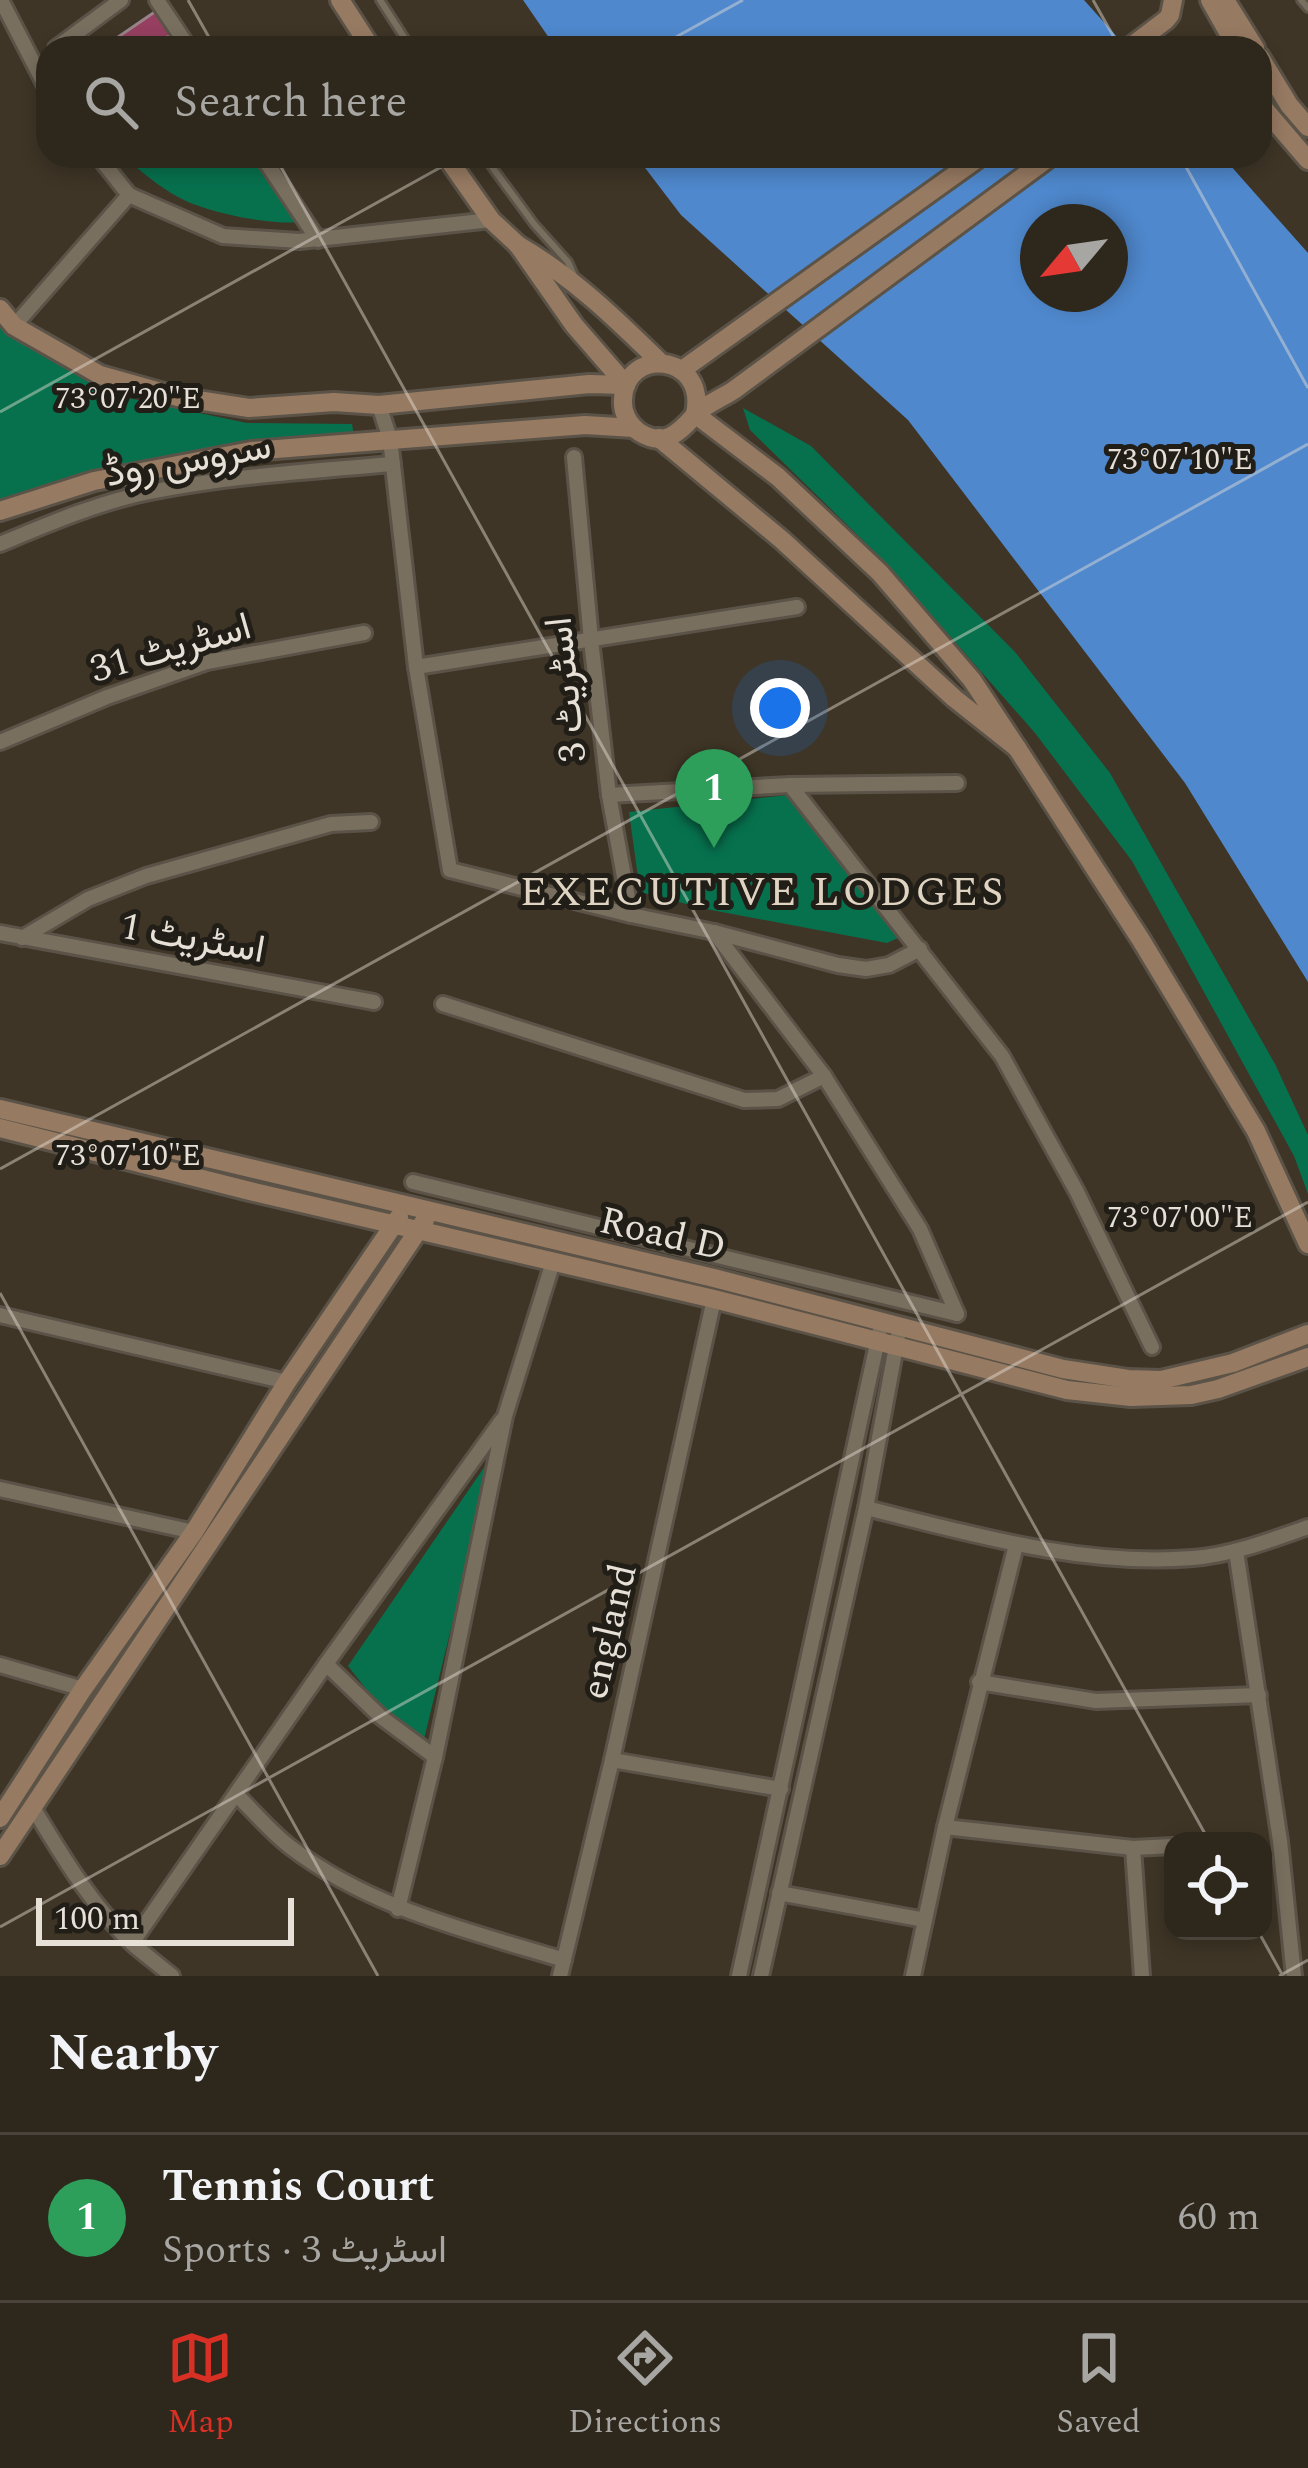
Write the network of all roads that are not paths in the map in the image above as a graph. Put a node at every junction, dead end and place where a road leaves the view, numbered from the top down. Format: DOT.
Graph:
graph roads {
  1 [pos="1,0"];
  2 [pos="121,0"];
  3 [pos="157,0"];
  4 [pos="340,0"];
  5 [pos="380,0"];
  6 [pos="1173,0"];
  7 [pos="1210,0"];
  8 [pos="1226,0"];
  9 [pos="1301,0"];
  10 [pos="1308,8"];
  11 [pos="72,36"];
  12 [pos="182,36"];
  13 [pos="363,36"];
  14 [pos="403,36"];
  15 [pos="1146,36"];
  16 [pos="1230,36"];
  17 [pos="1248,36"];
  18 [pos="34,64"];
  19 [pos="36,68"];
  20 [pos="1272,76"];
  21 [pos="1272,118"];
  22 [pos="1308,127"];
  23 [pos="1308,160"];
  24 [pos="108,168"];
  25 [pos="270,168"];
  26 [pos="454,168"];
  27 [pos="493,168"];
  28 [pos="964,168"];
  29 [pos="1035,168"];
  30 [pos="129,195"];
  31 [pos="491,220"];
  32 [pos="318,239"];
  33 [pos="518,245"];
  34 [pos="578,286"];
  35 [pos="0,309"];
  36 [pos="14,326"];
  37 [pos="661,363"];
  38 [pos="682,370"];
  39 [pos="626,385"];
  40 [pos="739,386"];
  41 [pos="379,405"];
  42 [pos="695,414"];
  43 [pos="634,428"];
  44 [pos="659,438"];
  45 [pos="390,439"];
  46 [pos="751,456"];
  47 [pos="574,457"];
  48 [pos="393,464"];
  49 [pos="0,511"];
  50 [pos="0,544"];
  51 [pos="797,607"];
  52 [pos="364,633"];
  53 [pos="591,640"];
  54 [pos="416,667"];
  55 [pos="0,742"];
  56 [pos="1017,748"];
  57 [pos="957,783"];
  58 [pos="790,785"];
  59 [pos="609,795"];
  60 [pos="370,822"];
  61 [pos="631,915"];
  62 [pos="714,932"];
  63 [pos="0,933"];
  64 [pos="22,938"];
  65 [pos="920,949"];
  66 [pos="374,1002"];
  67 [pos="443,1004"];
  68 [pos="824,1076"];
  69 [pos="0,1109"];
  70 [pos="0,1128"];
  71 [pos="413,1182"];
  72 [pos="406,1205"];
  73 [pos="430,1211"];
  74 [pos="395,1224"];
  75 [pos="419,1230"];
  76 [pos="1308,1244"];
  77 [pos="553,1262"];
  78 [pos="714,1299"];
  79 [pos="0,1315"];
  80 [pos="889,1333"];
  81 [pos="1308,1334"];
  82 [pos="1152,1347"];
  83 [pos="1308,1357"];
  84 [pos="287,1382"];
  85 [pos="505,1416"];
  86 [pos="0,1489"];
  87 [pos="866,1508"];
  88 [pos="1308,1527"];
  89 [pos="194,1532"];
  90 [pos="1016,1545"];
  91 [pos="1236,1551"];
  92 [pos="326,1664"];
  93 [pos="0,1666"];
  94 [pos="980,1682"];
  95 [pos="83,1689"];
  96 [pos="1259,1696"];
  97 [pos="435,1757"];
  98 [pos="612,1760"];
  99 [pos="781,1789"];
  100 [pos="236,1793"];
  101 [pos="32,1806"];
  102 [pos="0,1818"];
  103 [pos="945,1827"];
  104 [pos="1272,1840"];
  105 [pos="1280,1840"];
  106 [pos="1164,1846"];
  107 [pos="1133,1847"];
  108 [pos="0,1856"];
  109 [pos="779,1893"];
  110 [pos="398,1909"];
  111 [pos="925,1920"];
  112 [pos="131,1943"];
  113 [pos="562,1968"];
  114 [pos="172,1976"];
  115 [pos="739,1976"];
  116 [pos="761,1976"];
  117 [pos="913,1976"];
  118 [pos="1142,1976"];
  119 [pos="1294,1976"];
  1 -- 18 [label="street"];
  2 -- 11 [label="street"];
  3 -- 12 [label="street"];
  4 -- 13 [label="street"];
  5 -- 14 [label="lane"];
  6 -- 15 [label="street"];
  7 -- 16 [label="street"];
  8 -- 17 [label="street"];
  9 -- 10 [label="lane"];
  18 -- 19 [label="street"];
  20 -- 22 [label="street"];
  21 -- 23 [label="street"];
  24 -- 30 [label="street"];
  25 -- 32 [label="street"];
  26 -- 31 [label="street"];
  27 -- 34 [label="lane"];
  28 -- 38 [label="street"];
  29 -- 40 [label="street"];
  30 -- 32 [label="street"];
  30 -- 36 [label="street"];
  31 -- 32 [label="street"];
  31 -- 33 [label="street"];
  33 -- 34 [label="street"];
  33 -- 39 [label="street"];
  34 -- 37 [label="street"];
  35 -- 36 [label="street"];
  36 -- 41 [label="street"];
  37 -- 38 [label="street"];
  37 -- 39 [label="street"];
  38 -- 42 [label="street"];
  39 -- 41 [label="street"];
  39 -- 43 [label="street"];
  40 -- 42 [label="street"];
  40 -- 46 [label="street"];
  41 -- 45 [label="street"];
  42 -- 44 [label="street"];
  42 -- 46 [label="street"];
  43 -- 44 [label="street"];
  43 -- 45 [label="street"];
  44 -- 56 [label="street"];
  45 -- 48 [label="street"];
  45 -- 49 [label="street"];
  46 -- 56 [label="street"];
  47 -- 53 [label="street, اسٹریٹ 3"];
  48 -- 50 [label="street, سروس روڈ"];
  48 -- 54 [label="street"];
  51 -- 53 [label="street"];
  52 -- 55 [label="street, اسٹریٹ 31"];
  53 -- 54 [label="street"];
  53 -- 59 [label="street, اسٹریٹ 3"];
  54 -- 61 [label="street"];
  56 -- 76 [label="street"];
  57 -- 58 [label="street"];
  58 -- 59 [label="street"];
  58 -- 65 [label="street"];
  59 -- 61 [label="street, اسٹریٹ 3"];
  60 -- 64 [label="street"];
  61 -- 62 [label="street"];
  62 -- 65 [label="street"];
  62 -- 68 [label="street"];
  63 -- 64 [label="street, اسٹریٹ 1"];
  64 -- 66 [label="street, اسٹریٹ 1"];
  65 -- 82 [label="street"];
  67 -- 68 [label="street"];
  68 -- 71 [label="street"];
  69 -- 72 [label="street, Road D"];
  70 -- 74 [label="street, Road D"];
  72 -- 73 [label="street, Road D"];
  72 -- 74 [label="street"];
  73 -- 75 [label="street"];
  73 -- 80 [label="street, Road D"];
  74 -- 75 [label="street, Road D"];
  74 -- 84 [label="street"];
  75 -- 77 [label="street, Road D"];
  75 -- 101 [label="street"];
  77 -- 78 [label="street, Road D"];
  77 -- 85 [label="street"];
  78 -- 80 [label="street, Road D"];
  78 -- 98 [label="street, england"];
  79 -- 84 [label="street"];
  80 -- 81 [label="street, Road D"];
  80 -- 83 [label="street, Road D"];
  80 -- 87 [label="street"];
  80 -- 99 [label="street"];
  84 -- 89 [label="street"];
  85 -- 92 [label="street"];
  85 -- 97 [label="street"];
  86 -- 89 [label="street"];
  87 -- 90 [label="street"];
  87 -- 109 [label="street"];
  88 -- 91 [label="street"];
  89 -- 95 [label="street"];
  90 -- 91 [label="street"];
  90 -- 94 [label="street"];
  91 -- 96 [label="street"];
  92 -- 97 [label="street"];
  92 -- 100 [label="street"];
  93 -- 95 [label="street"];
  94 -- 96 [label="street"];
  94 -- 103 [label="street"];
  95 -- 102 [label="street"];
  96 -- 105 [label="street"];
  97 -- 110 [label="street"];
  98 -- 99 [label="street"];
  98 -- 113 [label="street, england"];
  99 -- 115 [label="street"];
  100 -- 110 [label="street"];
  100 -- 112 [label="street"];
  101 -- 108 [label="street"];
  101 -- 112 [label="street"];
  103 -- 107 [label="street"];
  103 -- 111 [label="street"];
  104 -- 105 [label="street"];
  105 -- 119 [label="street"];
  106 -- 107 [label="street"];
  107 -- 118 [label="street"];
  109 -- 111 [label="street"];
  109 -- 116 [label="street"];
  110 -- 113 [label="street"];
  111 -- 117 [label="street"];
  112 -- 114 [label="street"];
}
